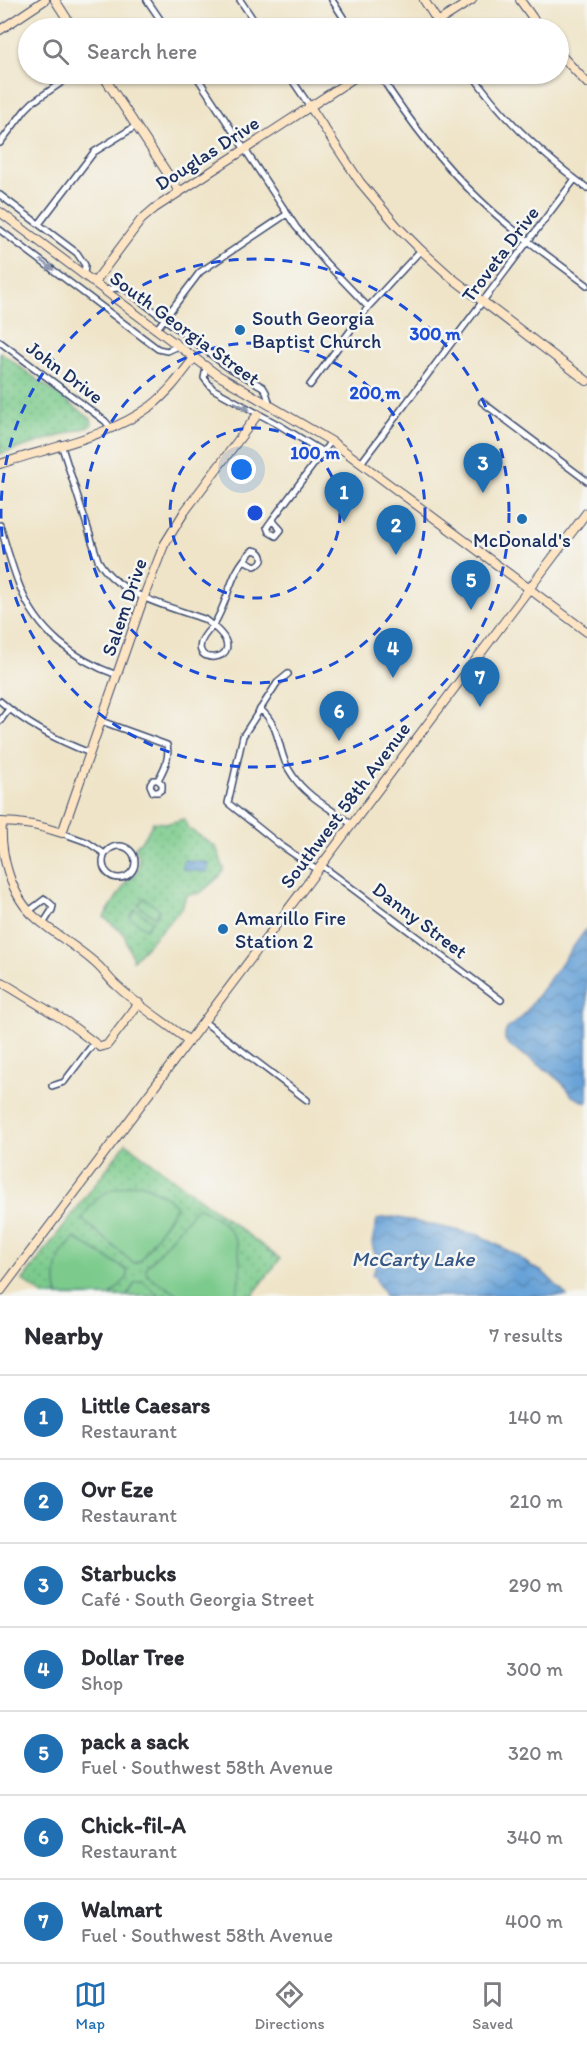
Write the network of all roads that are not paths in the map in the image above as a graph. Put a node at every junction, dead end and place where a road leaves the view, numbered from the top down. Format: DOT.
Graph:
graph roads {
  1 [pos="45,0"];
  2 [pos="55,0"];
  3 [pos="147,0"];
  4 [pos="240,0"];
  5 [pos="332,0"];
  6 [pos="424,0"];
  7 [pos="472,0"];
  8 [pos="520,0"];
  9 [pos="67,18"];
  10 [pos="159,18"];
  11 [pos="252,18"];
  12 [pos="344,18"];
  13 [pos="436,18"];
  14 [pos="449,18"];
  15 [pos="533,18"];
  16 [pos="0,30"];
  17 [pos="569,63"];
  18 [pos="587,82"];
  19 [pos="60,84"];
  20 [pos="109,84"];
  21 [pos="202,84"];
  22 [pos="295,84"];
  23 [pos="344,84"];
  24 [pos="386,84"];
  25 [pos="479,84"];
  26 [pos="309,105"];
  27 [pos="136,126"];
  28 [pos="0,143"];
  29 [pos="244,149"];
  30 [pos="575,179"];
  31 [pos="587,188"];
  32 [pos="179,191"];
  33 [pos="0,195"];
  34 [pos="0,212"];
  35 [pos="287,214"];
  36 [pos="39,224"];
  37 [pos="0,230"];
  38 [pos="529,241"];
  39 [pos="421,250"];
  40 [pos="84,275"];
  41 [pos="94,283"];
  42 [pos="587,285"];
  43 [pos="103,290"];
  44 [pos="483,302"];
  45 [pos="368,307"];
  46 [pos="164,320"];
  47 [pos="156,330"];
  48 [pos="0,342"];
  49 [pos="178,346"];
  50 [pos="195,358"];
  51 [pos="206,368"];
  52 [pos="587,381"];
  53 [pos="310,385"];
  54 [pos="482,402"];
  55 [pos="271,406"];
  56 [pos="258,414"];
  57 [pos="111,428"];
  58 [pos="331,441"];
  59 [pos="61,444"];
  60 [pos="323,452"];
  61 [pos="361,463"];
  62 [pos="0,464"];
  63 [pos="587,481"];
  64 [pos="587,512"];
  65 [pos="272,520"];
  66 [pos="0,525"];
  67 [pos="244,560"];
  68 [pos="528,589"];
  69 [pos="144,597"];
  70 [pos="213,626"];
  71 [pos="587,632"];
  72 [pos="288,674"];
  73 [pos="117,675"];
  74 [pos="0,701"];
  75 [pos="9,709"];
  76 [pos="260,709"];
  77 [pos="0,721"];
  78 [pos="101,721"];
  79 [pos="90,753"];
  80 [pos="158,780"];
  81 [pos="1,822"];
  82 [pos="351,824"];
  83 [pos="62,833"];
  84 [pos="105,854"];
  85 [pos="319,867"];
  86 [pos="30,911"];
  87 [pos="43,924"];
  88 [pos="0,981"];
  89 [pos="501,1000"];
  90 [pos="139,1004"];
  91 [pos="203,1021"];
  92 [pos="189,1041"];
  93 [pos="97,1045"];
  94 [pos="52,1086"];
  95 [pos="307,1100"];
  96 [pos="0,1292"];
  1 -- 16 [label="main road"];
  2 -- 9 [label="main road"];
  3 -- 10 [label="street"];
  4 -- 11 [label="street"];
  5 -- 12 [label="street"];
  6 -- 13 [label="main road"];
  7 -- 14 [label="main road"];
  8 -- 15 [label="main road"];
  17 -- 18 [label="main road"];
  19 -- 28 [label="street"];
  20 -- 27 [label="main road"];
  21 -- 29 [label="street"];
  22 -- 26 [label="street"];
  23 -- 26 [label="main road, Douglas Drive"];
  24 -- 38 [label="street"];
  25 -- 30 [label="street"];
  26 -- 29 [label="main road, Douglas Drive"];
  26 -- 39 [label="main road"];
  27 -- 32 [label="main road"];
  27 -- 36 [label="street"];
  29 -- 32 [label="main road, Douglas Drive"];
  29 -- 35 [label="street"];
  30 -- 31 [label="street"];
  30 -- 38 [label="street, Troveta Drive"];
  32 -- 41 [label="main road, Douglas Drive"];
  33 -- 36 [label="street"];
  34 -- 40 [label="main road, South Georgia Street"];
  35 -- 45 [label="street"];
  35 -- 46 [label="street"];
  36 -- 40 [label="street"];
  37 -- 49 [label="street, one-way"];
  38 -- 42 [label="street"];
  38 -- 44 [label="street, Troveta Drive"];
  39 -- 44 [label="main road"];
  39 -- 45 [label="street"];
  40 -- 41 [label="main road, South Georgia Street"];
  41 -- 43 [label="main road, South Georgia Street"];
  43 -- 46 [label="street"];
  43 -- 47 [label="main road, South Georgia Street"];
  44 -- 52 [label="main road"];
  44 -- 61 [label="street, Troveta Drive"];
  45 -- 53 [label="street"];
  46 -- 47 [label="street"];
  46 -- 55 [label="street"];
  47 -- 49 [label="main road, South Georgia Street"];
  48 -- 57 [label="street, John Drive"];
  49 -- 50 [label="main road, South Georgia Street"];
  50 -- 51 [label="main road, South Georgia Street"];
  50 -- 57 [label="main road"];
  51 -- 55 [label="main road, South Georgia Street"];
  51 -- 56 [label="street, one-way"];
  54 -- 63 [label="street"];
  55 -- 58 [label="main road, South Georgia Street"];
  56 -- 60 [label="street"];
  56 -- 69 [label="main road, Salem Drive"];
  57 -- 59 [label="main road"];
  58 -- 60 [label="street"];
  58 -- 61 [label="main road, South Georgia Street"];
  59 -- 62 [label="main road"];
  59 -- 69 [label="street"];
  60 -- 65 [label="street"];
  61 -- 68 [label="main road, South Georgia Street"];
  64 -- 68 [label="main road, Southwest 58th Avenue"];
  66 -- 73 [label="street"];
  67 -- 70 [label="street"];
  68 -- 71 [label="main road, South Georgia Street"];
  68 -- 82 [label="main road, Southwest 58th Avenue"];
  69 -- 70 [label="street"];
  69 -- 73 [label="main road, Salem Drive"];
  70 -- 70 [label="street"];
  72 -- 76 [label="street"];
  73 -- 78 [label="main road, Salem Drive"];
  74 -- 75 [label="street"];
  75 -- 77 [label="street"];
  75 -- 79 [label="street"];
  76 -- 82 [label="street"];
  76 -- 85 [label="street, Danny Street"];
  78 -- 79 [label="main road, Salem Drive"];
  78 -- 80 [label="street"];
  79 -- 83 [label="main road, Salem Drive"];
  81 -- 83 [label="main road"];
  81 -- 86 [label="main road"];
  82 -- 85 [label="main road, Southwest 58th Avenue"];
  83 -- 84 [label="street"];
  84 -- 84 [label="street"];
  85 -- 89 [label="street, Danny Street"];
  85 -- 91 [label="main road, Southwest 58th Avenue"];
  86 -- 87 [label="main road"];
  86 -- 87 [label="street"];
  87 -- 90 [label="main road"];
  88 -- 93 [label="main road"];
  90 -- 92 [label="main road"];
  90 -- 93 [label="main road"];
  91 -- 92 [label="main road, Southwest 58th Avenue"];
  91 -- 95 [label="street"];
  92 -- 96 [label="main road, Southwest 58th Avenue"];
  93 -- 94 [label="street"];
}
